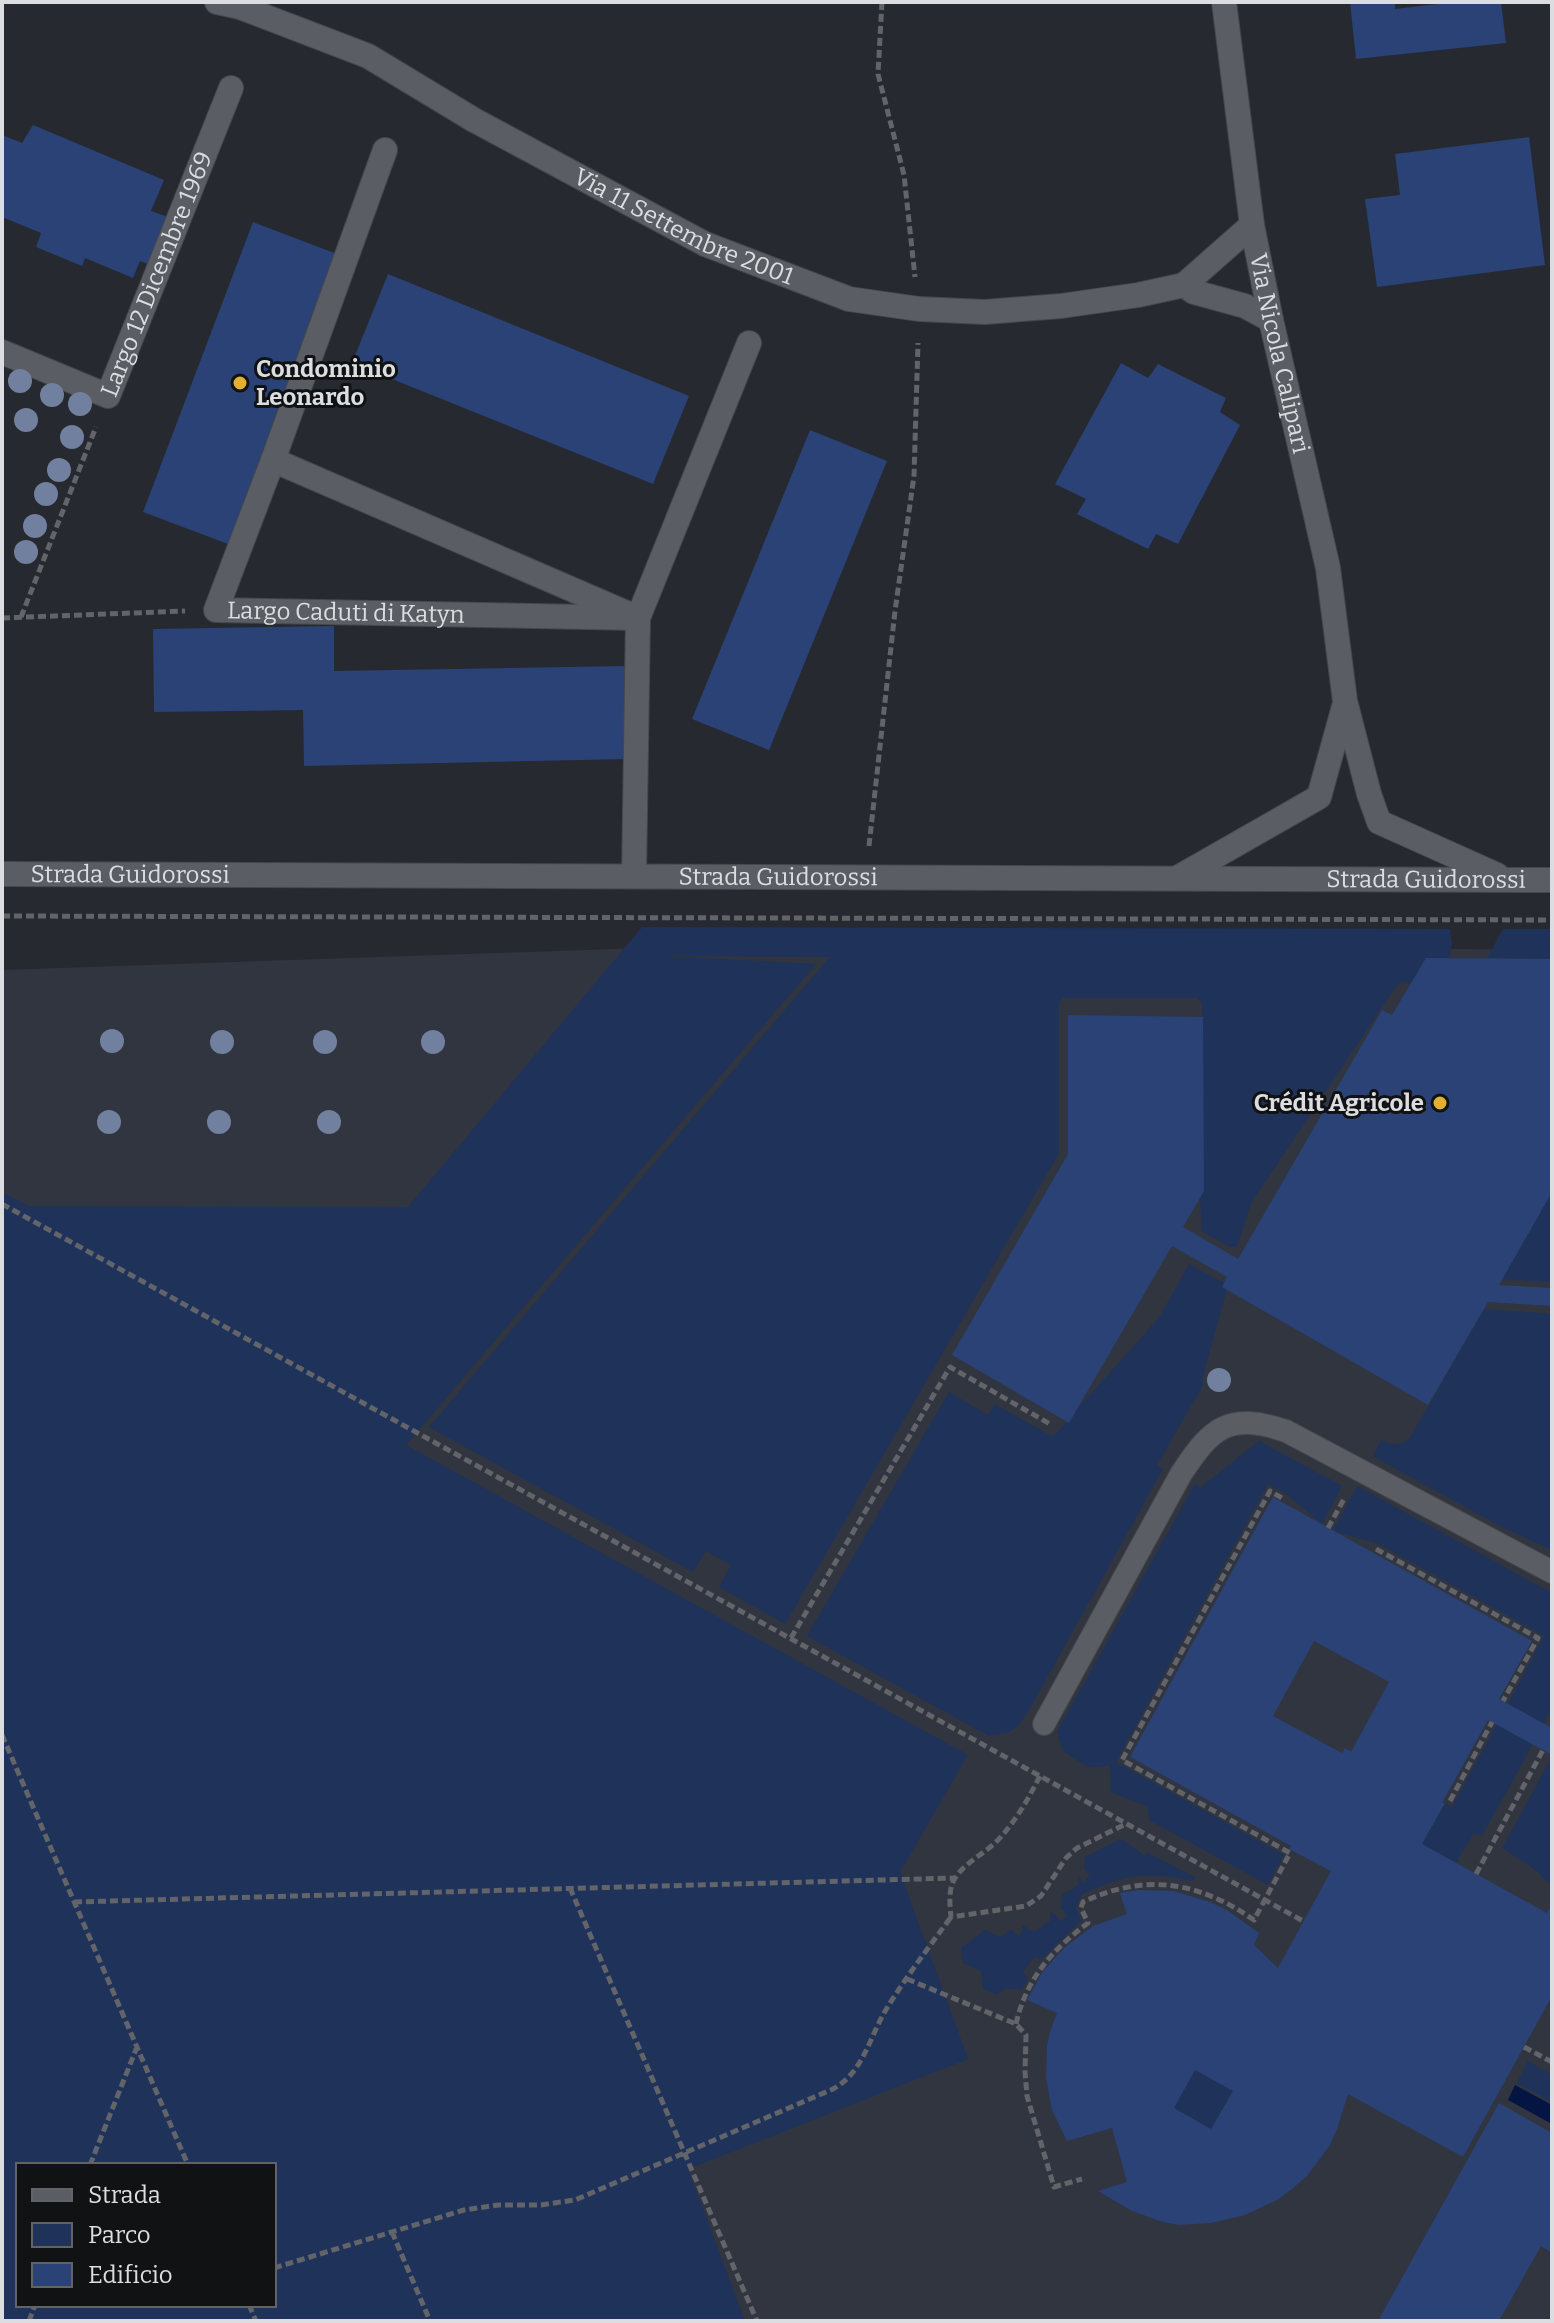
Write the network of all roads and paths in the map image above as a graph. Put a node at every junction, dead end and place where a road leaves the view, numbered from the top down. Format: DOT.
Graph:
graph roads {
  1 [pos="217,2"];
  2 [pos="882,2"];
  3 [pos="1224,2"];
  4 [pos="231,88"];
  5 [pos="385,150"];
  6 [pos="1252,225"];
  7 [pos="1184,285"];
  8 [pos="919,309"];
  9 [pos="1271,320"];
  10 [pos="749,343"];
  11 [pos="2,352"];
  12 [pos="108,396"];
  13 [pos="273,460"];
  14 [pos="216,610"];
  15 [pos="21,617"];
  16 [pos="2,618"];
  17 [pos="638,618"];
  18 [pos="1345,701"];
  19 [pos="2,874"];
  20 [pos="634,876"];
  21 [pos="868,877"];
  22 [pos="1177,878"];
  23 [pos="1507,879"];
  24 [pos="1552,880"];
  25 [pos="2,916"];
  26 [pos="868,918"];
  27 [pos="1552,920"];
  28 [pos="2,1204"];
  29 [pos="1050,1424"];
  30 [pos="1282,1498"];
  31 [pos="1376,1549"];
  32 [pos="1552,1572"];
  33 [pos="791,1638"];
  34 [pos="1503,1701"];
  35 [pos="1492,1722"];
  36 [pos="1044,1724"];
  37 [pos="2,1735"];
  38 [pos="1543,1750"];
  39 [pos="1040,1776"];
  40 [pos="1450,1801"];
  41 [pos="1127,1824"];
  42 [pos="1476,1874"];
  43 [pos="955,1878"];
  44 [pos="570,1888"];
  45 [pos="1265,1899"];
  46 [pos="74,1902"];
  47 [pos="951,1917"];
  48 [pos="1303,1921"];
  49 [pos="907,1979"];
  50 [pos="1016,2024"];
  51 [pos="137,2047"];
  52 [pos="1524,2047"];
  53 [pos="1552,2062"];
  54 [pos="685,2154"];
  55 [pos="91,2163"];
  56 [pos="187,2163"];
  57 [pos="1082,2179"];
  58 [pos="392,2232"];
  59 [pos="276,2267"];
  60 [pos="430,2321"];
  61 [pos="757,2321"];
  1 -- 8 [label="street, Via 11 Settembre 2001"];
  2 -- 8 [label="path"];
  3 -- 6 [label="street, Via Nicola Calipari"];
  4 -- 12 [label="street, Largo 12 Dicembre 1969"];
  5 -- 13 [label="street, Largo Caduti di Katyn"];
  6 -- 7 [label="street, Via 11 Settembre 2001"];
  6 -- 9 [label="street, Via Nicola Calipari"];
  7 -- 8 [label="street, Via 11 Settembre 2001"];
  7 -- 9 [label="street"];
  8 -- 21 [label="path"];
  9 -- 18 [label="street, Via Nicola Calipari"];
  10 -- 17 [label="street"];
  11 -- 12 [label="street, Largo 12 Dicembre 1969"];
  12 -- 15 [label="path"];
  13 -- 14 [label="street, Largo Caduti di Katyn"];
  13 -- 17 [label="street"];
  14 -- 15 [label="path"];
  14 -- 17 [label="street, Largo Caduti di Katyn"];
  15 -- 16 [label="path"];
  17 -- 20 [label="street"];
  18 -- 22 [label="street, Via Nicola Calipari"];
  18 -- 23 [label="street, Via Nicola Calipari"];
  19 -- 20 [label="street, Strada Guidorossi"];
  20 -- 21 [label="street, Strada Guidorossi"];
  21 -- 22 [label="street, Strada Guidorossi"];
  21 -- 26 [label="path"];
  22 -- 23 [label="street, Strada Guidorossi"];
  23 -- 24 [label="street, Strada Guidorossi"];
  25 -- 26 [label="path"];
  26 -- 27 [label="path"];
  28 -- 33 [label="path"];
  29 -- 33 [label="path"];
  30 -- 45 [label="path"];
  31 -- 34 [label="path"];
  32 -- 36 [label="lane"];
  33 -- 39 [label="path"];
  35 -- 40 [label="path"];
  37 -- 46 [label="path"];
  38 -- 42 [label="path"];
  39 -- 41 [label="path"];
  39 -- 43 [label="path"];
  41 -- 45 [label="path"];
  41 -- 47 [label="path"];
  43 -- 44 [label="path"];
  43 -- 47 [label="path"];
  44 -- 46 [label="path"];
  44 -- 54 [label="path"];
  45 -- 48 [label="path"];
  45 -- 50 [label="path"];
  46 -- 51 [label="path"];
  47 -- 49 [label="path"];
  49 -- 50 [label="path"];
  49 -- 54 [label="path"];
  50 -- 57 [label="path"];
  51 -- 55 [label="path"];
  51 -- 56 [label="path"];
  52 -- 53 [label="path"];
  54 -- 58 [label="path"];
  54 -- 61 [label="path"];
  58 -- 59 [label="path"];
  58 -- 60 [label="path"];
}
